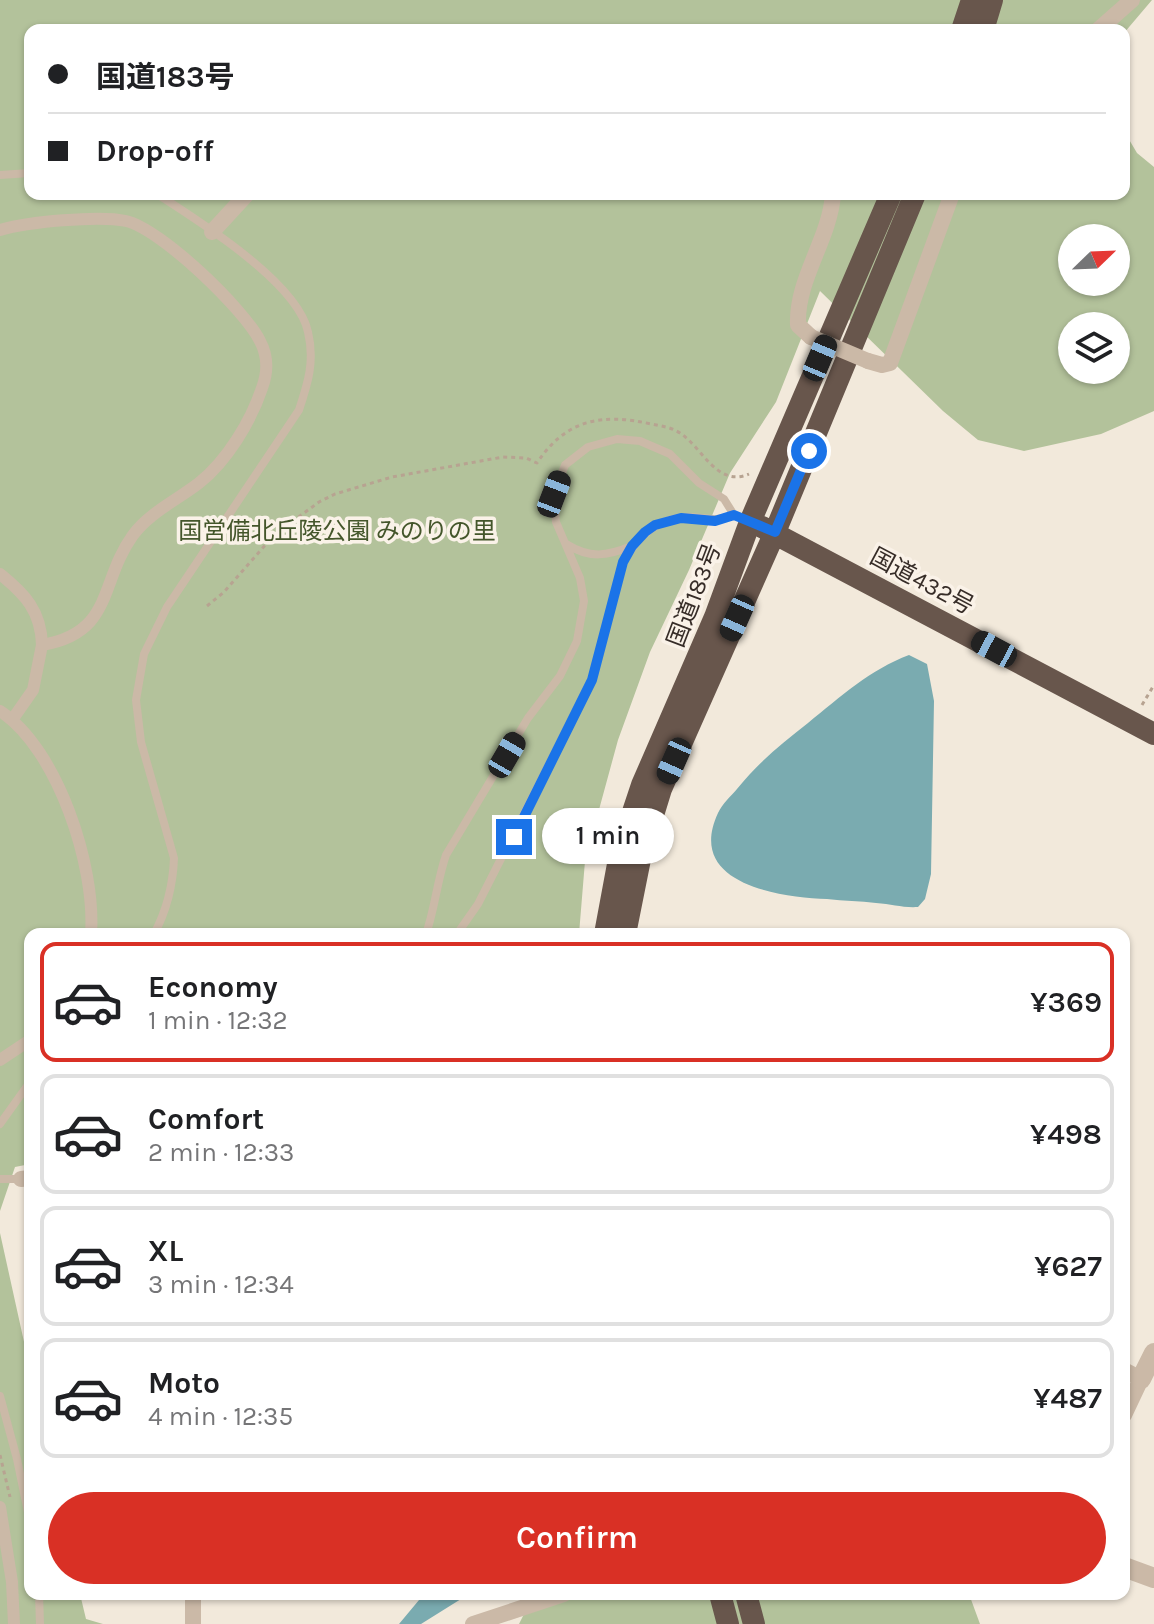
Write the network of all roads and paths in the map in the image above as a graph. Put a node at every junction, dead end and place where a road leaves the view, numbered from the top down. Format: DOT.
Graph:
graph roads {
  1 [pos="972,0"];
  2 [pos="992,0"];
  3 [pos="1132,0"];
  4 [pos="964,24"];
  5 [pos="985,24"];
  6 [pos="1105,24"];
  7 [pos="24,173"];
  8 [pos="0,175"];
  9 [pos="166,200"];
  10 [pos="241,200"];
  11 [pos="832,200"];
  12 [pos="888,200"];
  13 [pos="913,200"];
  14 [pos="950,200"];
  15 [pos="0,230"];
  16 [pos="212,232"];
  17 [pos="755,471"];
  18 [pos="742,519"];
  19 [pos="775,532"];
  20 [pos="566,544"];
  21 [pos="632,546"];
  22 [pos="0,574"];
  23 [pos="207,606"];
  24 [pos="42,645"];
  25 [pos="1154,685"];
  26 [pos="0,711"];
  27 [pos="12,720"];
  28 [pos="1131,722"];
  29 [pos="1154,734"];
  30 [pos="91,928"];
  31 [pos="157,928"];
  32 [pos="428,928"];
  33 [pos="461,928"];
  34 [pos="606,928"];
  35 [pos="626,928"];
  36 [pos="24,1044"];
  37 [pos="0,1060"];
  38 [pos="24,1090"];
  39 [pos="0,1124"];
  40 [pos="24,1178"];
  41 [pos="0,1179"];
  42 [pos="1154,1353"];
  43 [pos="1133,1375"];
  44 [pos="0,1396"];
  45 [pos="24,1493"];
  46 [pos="0,1507"];
  47 [pos="1130,1569"];
  48 [pos="1154,1578"];
  49 [pos="39,1600"];
  50 [pos="193,1600"];
  51 [pos="548,1600"];
  52 [pos="722,1600"];
  53 [pos="748,1600"];
  54 [pos="498,1619"];
  55 [pos="14,1624"];
  56 [pos="40,1624"];
  57 [pos="193,1624"];
  58 [pos="473,1624"];
  59 [pos="728,1624"];
  60 [pos="754,1624"];
  1 -- 4 [label="highway"];
  2 -- 5 [label="highway"];
  3 -- 6 [label="street"];
  7 -- 8 [label="lane"];
  9 -- 16 [label="lane"];
  10 -- 16 [label="street"];
  11 -- 14 [label="street, bridge"];
  12 -- 18 [label="highway, 国道183号"];
  13 -- 19 [label="highway, 国道183号"];
  15 -- 24 [label="street"];
  16 -- 31 [label="lane"];
  17 -- 23 [label="path"];
  18 -- 19 [label="highway, 国道432号"];
  18 -- 20 [label="lane"];
  18 -- 21 [label="lane"];
  18 -- 34 [label="highway, 国道183号"];
  19 -- 28 [label="highway, 国道432号"];
  19 -- 35 [label="highway, 国道183号"];
  20 -- 21 [label="lane"];
  20 -- 32 [label="lane"];
  21 -- 33 [label="lane"];
  22 -- 24 [label="street"];
  24 -- 27 [label="street"];
  25 -- 28 [label="path"];
  26 -- 27 [label="street"];
  27 -- 30 [label="street"];
  28 -- 29 [label="highway, 国道432号"];
  36 -- 37 [label="street"];
  38 -- 39 [label="lane"];
  40 -- 41 [label="lane"];
  42 -- 43 [label="street"];
  44 -- 45 [label="lane"];
  46 -- 55 [label="street"];
  47 -- 48 [label="street"];
  49 -- 56 [label="lane"];
  50 -- 57 [label="street"];
  51 -- 54 [label="street"];
  52 -- 59 [label="highway"];
  53 -- 60 [label="highway"];
  54 -- 58 [label="street"];
}
